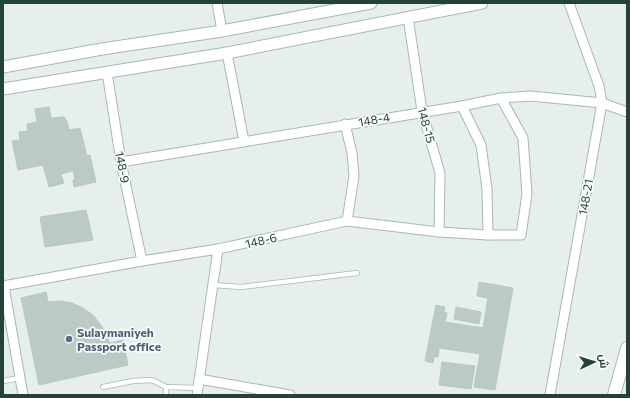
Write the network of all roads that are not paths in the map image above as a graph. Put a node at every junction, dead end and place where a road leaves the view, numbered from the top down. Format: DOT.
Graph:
graph roads {
  1 [pos="217,3"];
  2 [pos="371,3"];
  3 [pos="482,3"];
  4 [pos="570,3"];
  5 [pos="408,17"];
  6 [pos="222,31"];
  7 [pos="227,53"];
  8 [pos="3,67"];
  9 [pos="107,72"];
  10 [pos="3,89"];
  11 [pos="501,98"];
  12 [pos="602,103"];
  13 [pos="462,106"];
  14 [pos="422,111"];
  15 [pos="627,112"];
  16 [pos="345,124"];
  17 [pos="244,141"];
  18 [pos="121,162"];
  19 [pos="347,221"];
  20 [pos="439,232"];
  21 [pos="488,235"];
  22 [pos="218,250"];
  23 [pos="142,261"];
  24 [pos="357,273"];
  25 [pos="3,286"];
  26 [pos="212,286"];
  27 [pos="627,348"];
  28 [pos="20,378"];
  29 [pos="3,381"];
  30 [pos="103,387"];
  31 [pos="166,387"];
  32 [pos="198,388"];
  33 [pos="23,395"];
  34 [pos="166,395"];
  35 [pos="290,395"];
  36 [pos="550,395"];
  37 [pos="614,395"];
  1 -- 6 [label="street"];
  2 -- 6 [label="street"];
  3 -- 5 [label="street"];
  4 -- 12 [label="street, 148-21"];
  5 -- 7 [label="street"];
  5 -- 14 [label="street, 148-15"];
  6 -- 8 [label="street"];
  7 -- 9 [label="street"];
  7 -- 17 [label="street"];
  9 -- 10 [label="street"];
  9 -- 18 [label="street, 148-9"];
  11 -- 12 [label="street, 148-4"];
  11 -- 13 [label="street, 148-4"];
  11 -- 21 [label="street, 148-6"];
  12 -- 15 [label="street, 148-4"];
  12 -- 36 [label="street, 148-21"];
  13 -- 14 [label="street, 148-4"];
  13 -- 21 [label="street"];
  14 -- 16 [label="street, 148-4"];
  14 -- 20 [label="street, 148-15"];
  16 -- 17 [label="street, 148-4"];
  16 -- 19 [label="street"];
  17 -- 18 [label="street, 148-4"];
  18 -- 23 [label="street, 148-9"];
  19 -- 20 [label="street, 148-6"];
  19 -- 22 [label="street, 148-6"];
  20 -- 21 [label="street, 148-6"];
  22 -- 23 [label="street, 148-6"];
  22 -- 26 [label="street"];
  23 -- 25 [label="street, 148-6"];
  24 -- 26 [label="lane"];
  25 -- 28 [label="street"];
  26 -- 32 [label="street"];
  27 -- 37 [label="main road"];
  28 -- 29 [label="lane"];
  28 -- 33 [label="street"];
  30 -- 31 [label="lane"];
  31 -- 32 [label="lane"];
  31 -- 34 [label="lane"];
  32 -- 35 [label="street"];
}
